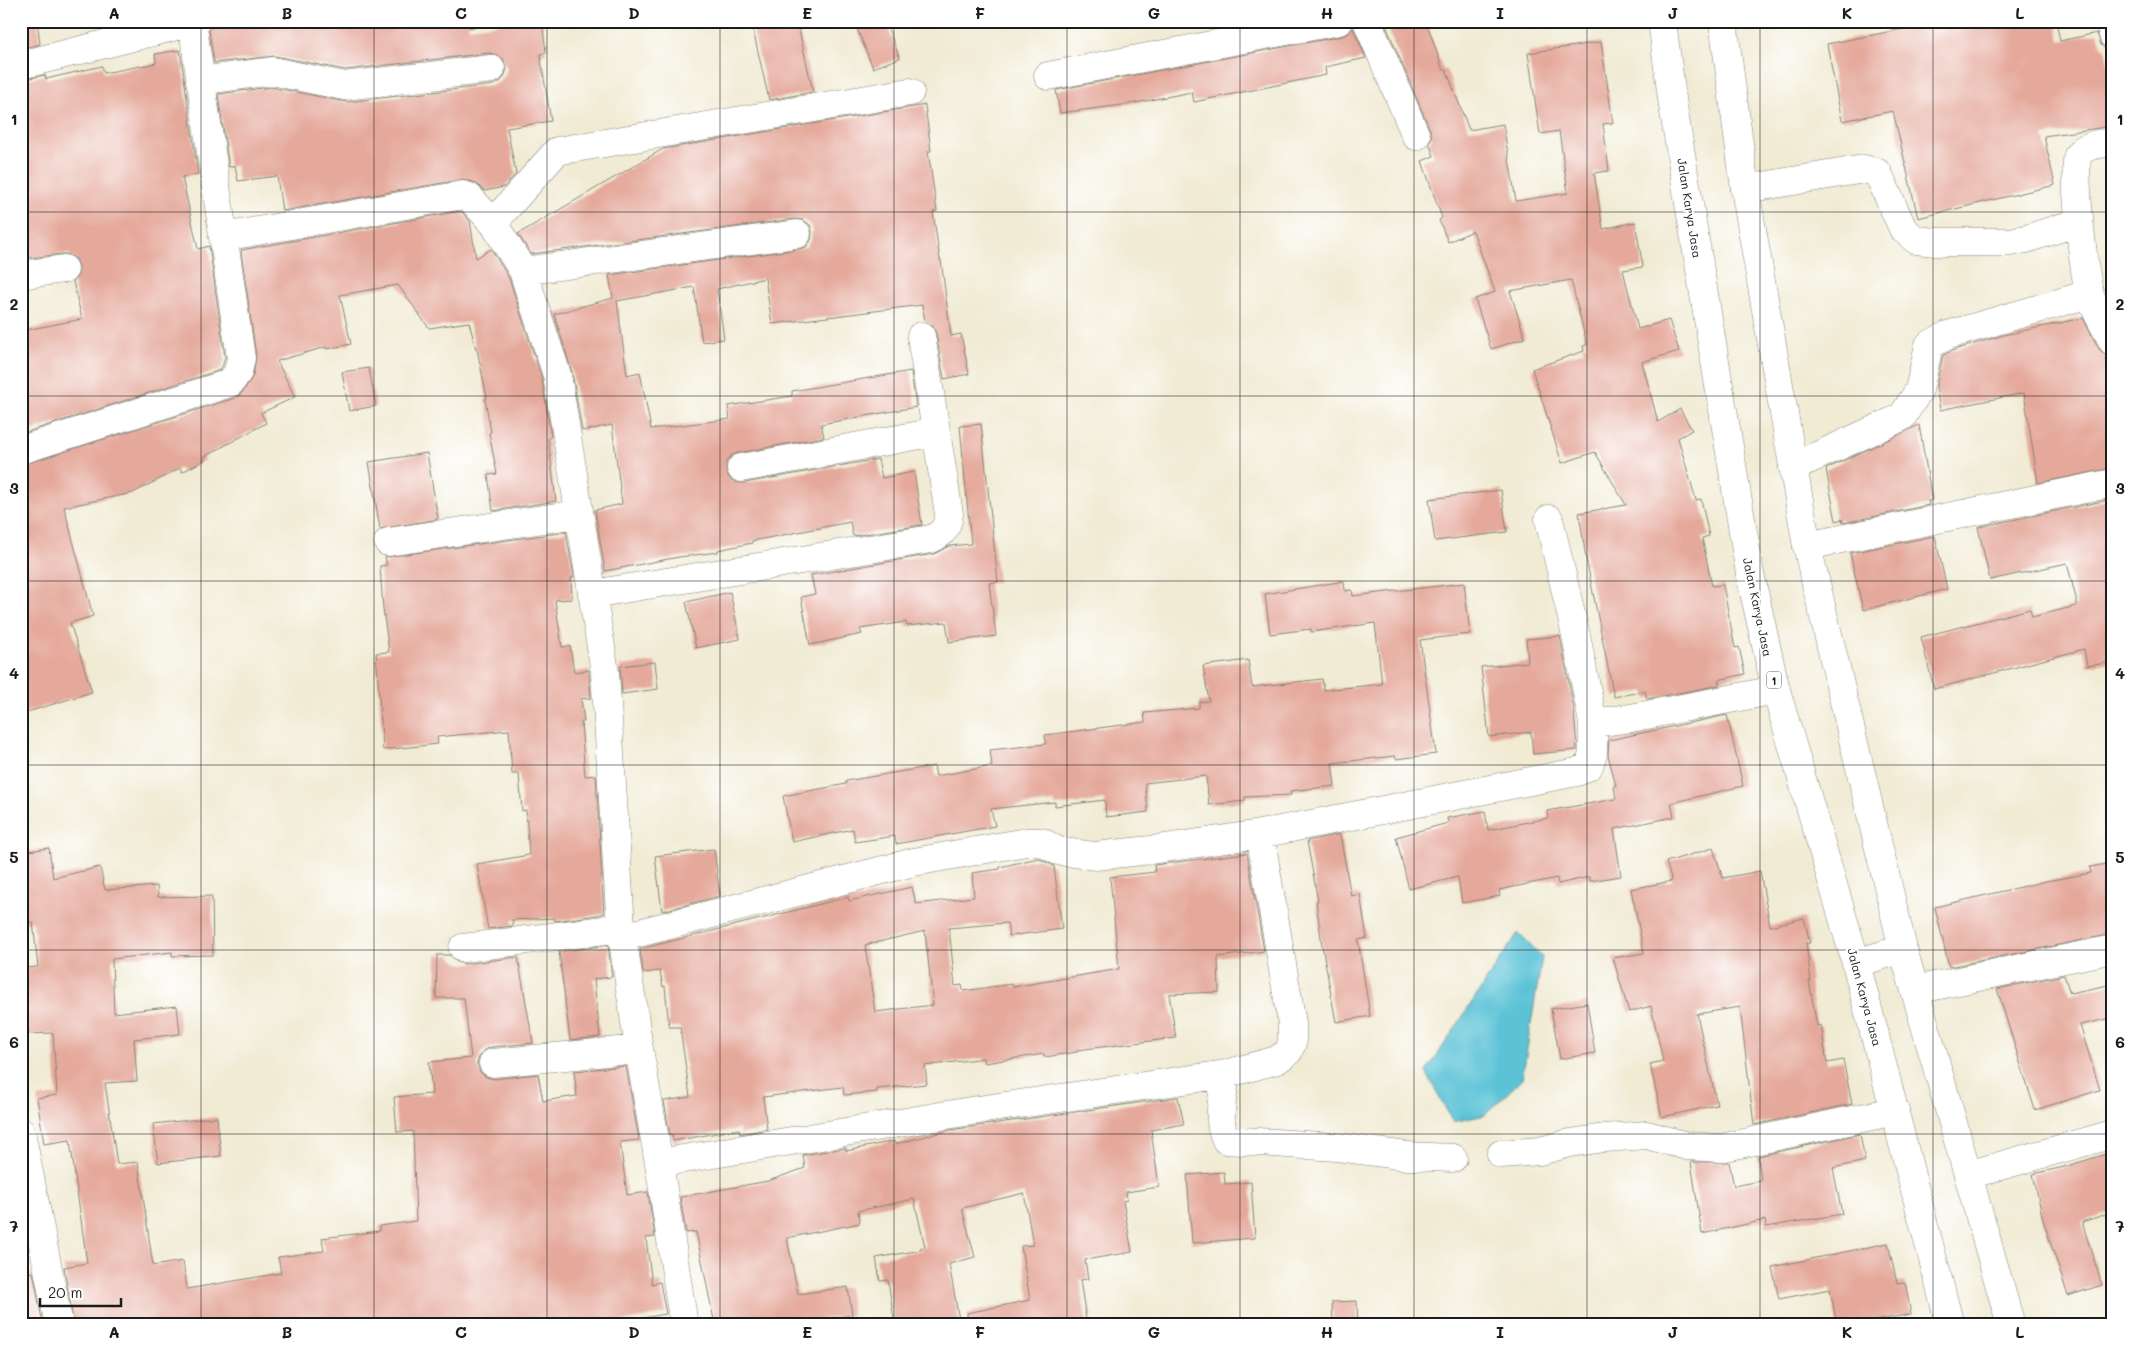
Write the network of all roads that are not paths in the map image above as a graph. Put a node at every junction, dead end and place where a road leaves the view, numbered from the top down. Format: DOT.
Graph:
graph roads {
  1 [pos="1339,21"];
  2 [pos="1367,21"];
  3 [pos="1662,21"];
  4 [pos="1723,21"];
  5 [pos="2110,21"];
  6 [pos="193,22"];
  7 [pos="2113,35"];
  8 [pos="21,65"];
  9 [pos="491,69"];
  10 [pos="1048,76"];
  11 [pos="200,80"];
  12 [pos="910,92"];
  13 [pos="1416,136"];
  14 [pos="2113,142"];
  15 [pos="1746,189"];
  16 [pos="2079,222"];
  17 [pos="496,226"];
  18 [pos="797,234"];
  19 [pos="223,237"];
  20 [pos="64,269"];
  21 [pos="523,271"];
  22 [pos="21,275"];
  23 [pos="2089,294"];
  24 [pos="921,336"];
  25 [pos="2113,342"];
  26 [pos="936,432"];
  27 [pos="21,450"];
  28 [pos="1793,467"];
  29 [pos="741,468"];
  30 [pos="2113,483"];
  31 [pos="578,514"];
  32 [pos="1549,519"];
  33 [pos="388,542"];
  34 [pos="1807,546"];
  35 [pos="592,594"];
  36 [pos="1776,690"];
  37 [pos="1593,723"];
  38 [pos="1260,834"];
  39 [pos="622,932"];
  40 [pos="463,948"];
  41 [pos="1903,949"];
  42 [pos="2113,949"];
  43 [pos="1856,964"];
  44 [pos="1915,990"];
  45 [pos="639,1049"];
  46 [pos="493,1063"];
  47 [pos="1226,1074"];
  48 [pos="1895,1111"];
  49 [pos="21,1132"];
  50 [pos="2113,1134"];
  51 [pos="1501,1154"];
  52 [pos="1454,1158"];
  53 [pos="659,1163"];
  54 [pos="1968,1174"];
  55 [pos="28,1194"];
  56 [pos="59,1325"];
  57 [pos="684,1325"];
  58 [pos="1950,1325"];
  59 [pos="2011,1325"];
  1 -- 10 [label="main road"];
  2 -- 13 [label="main road"];
  3 -- 36 [label="main road, Jalan Karya Jasa / 1"];
  4 -- 15 [label="main road"];
  5 -- 7 [label="main road"];
  6 -- 8 [label="main road"];
  6 -- 11 [label="main road"];
  9 -- 11 [label="main road"];
  11 -- 19 [label="main road"];
  12 -- 17 [label="main road"];
  14 -- 16 [label="main road"];
  15 -- 16 [label="main road"];
  15 -- 28 [label="main road"];
  16 -- 23 [label="main road"];
  17 -- 19 [label="main road"];
  17 -- 21 [label="main road"];
  18 -- 21 [label="main road"];
  19 -- 27 [label="main road"];
  20 -- 22 [label="main road"];
  21 -- 31 [label="main road"];
  23 -- 25 [label="main road"];
  23 -- 28 [label="main road"];
  24 -- 26 [label="main road"];
  26 -- 29 [label="main road"];
  26 -- 35 [label="main road"];
  28 -- 34 [label="main road"];
  30 -- 34 [label="main road"];
  31 -- 33 [label="main road"];
  31 -- 35 [label="main road"];
  32 -- 37 [label="main road"];
  34 -- 41 [label="main road"];
  35 -- 39 [label="main road"];
  36 -- 37 [label="main road"];
  36 -- 43 [label="main road, Jalan Karya Jasa / 1"];
  37 -- 38 [label="main road"];
  38 -- 39 [label="main road"];
  38 -- 47 [label="main road"];
  39 -- 40 [label="main road"];
  39 -- 45 [label="main road"];
  41 -- 43 [label="main road"];
  41 -- 44 [label="main road"];
  42 -- 44 [label="main road"];
  43 -- 48 [label="main road, Jalan Karya Jasa / 1"];
  44 -- 54 [label="main road"];
  45 -- 46 [label="main road"];
  45 -- 53 [label="main road"];
  47 -- 52 [label="main road"];
  47 -- 53 [label="main road"];
  48 -- 51 [label="main road"];
  48 -- 58 [label="main road, Jalan Karya Jasa / 1"];
  49 -- 55 [label="main road"];
  50 -- 54 [label="main road"];
  53 -- 57 [label="main road"];
  54 -- 59 [label="main road"];
  55 -- 56 [label="main road"];
}
